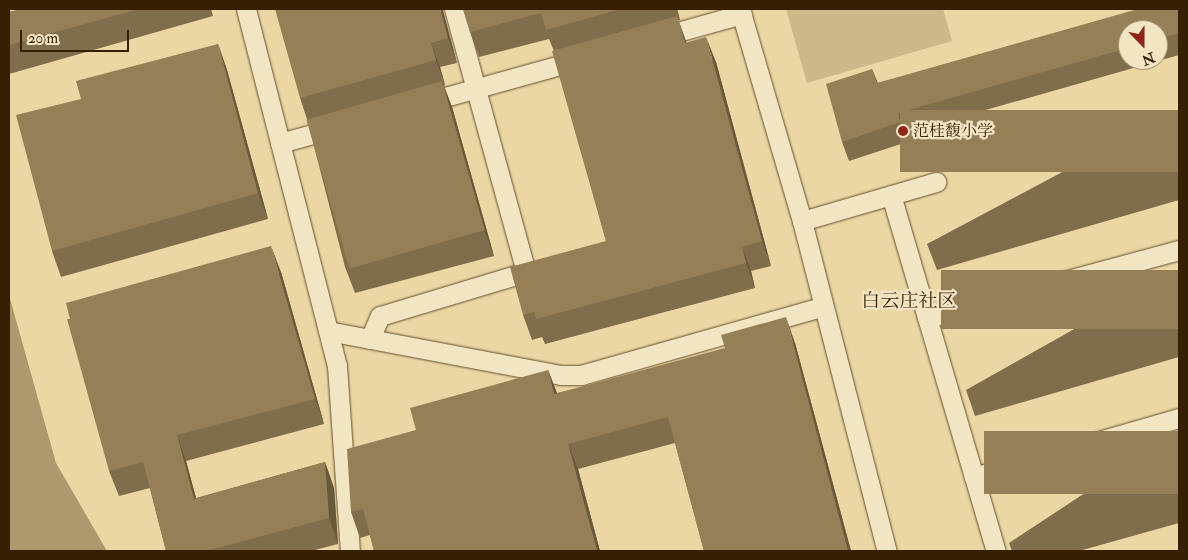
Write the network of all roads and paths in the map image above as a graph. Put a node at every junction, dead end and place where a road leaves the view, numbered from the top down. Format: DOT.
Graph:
graph roads {
  1 [pos="246,9"];
  2 [pos="454,9"];
  3 [pos="741,11"];
  4 [pos="638,43"];
  5 [pos="600,54"];
  6 [pos="477,88"];
  7 [pos="402,109"];
  8 [pos="355,122"];
  9 [pos="280,143"];
  10 [pos="958,176"];
  11 [pos="891,195"];
  12 [pos="802,221"];
  13 [pos="1179,250"];
  14 [pos="822,307"];
  15 [pos="927,318"];
  16 [pos="328,331"];
  17 [pos="370,339"];
  18 [pos="1179,418"];
  19 [pos="974,477"];
  20 [pos="350,551"];
  21 [pos="888,551"];
  22 [pos="996,551"];
  1 -- 9 [label="lane"];
  2 -- 6 [label="lane"];
  3 -- 4 [label="lane"];
  3 -- 12 [label="lane"];
  5 -- 6 [label="lane"];
  6 -- 7 [label="lane"];
  6 -- 17 [label="lane"];
  8 -- 9 [label="lane"];
  9 -- 16 [label="lane"];
  10 -- 11 [label="lane"];
  11 -- 12 [label="lane"];
  11 -- 15 [label="lane"];
  12 -- 14 [label="lane"];
  13 -- 15 [label="lane"];
  14 -- 17 [label="lane"];
  14 -- 21 [label="lane"];
  15 -- 19 [label="lane"];
  16 -- 17 [label="lane"];
  16 -- 20 [label="lane"];
  18 -- 19 [label="lane"];
  19 -- 22 [label="lane"];
}
